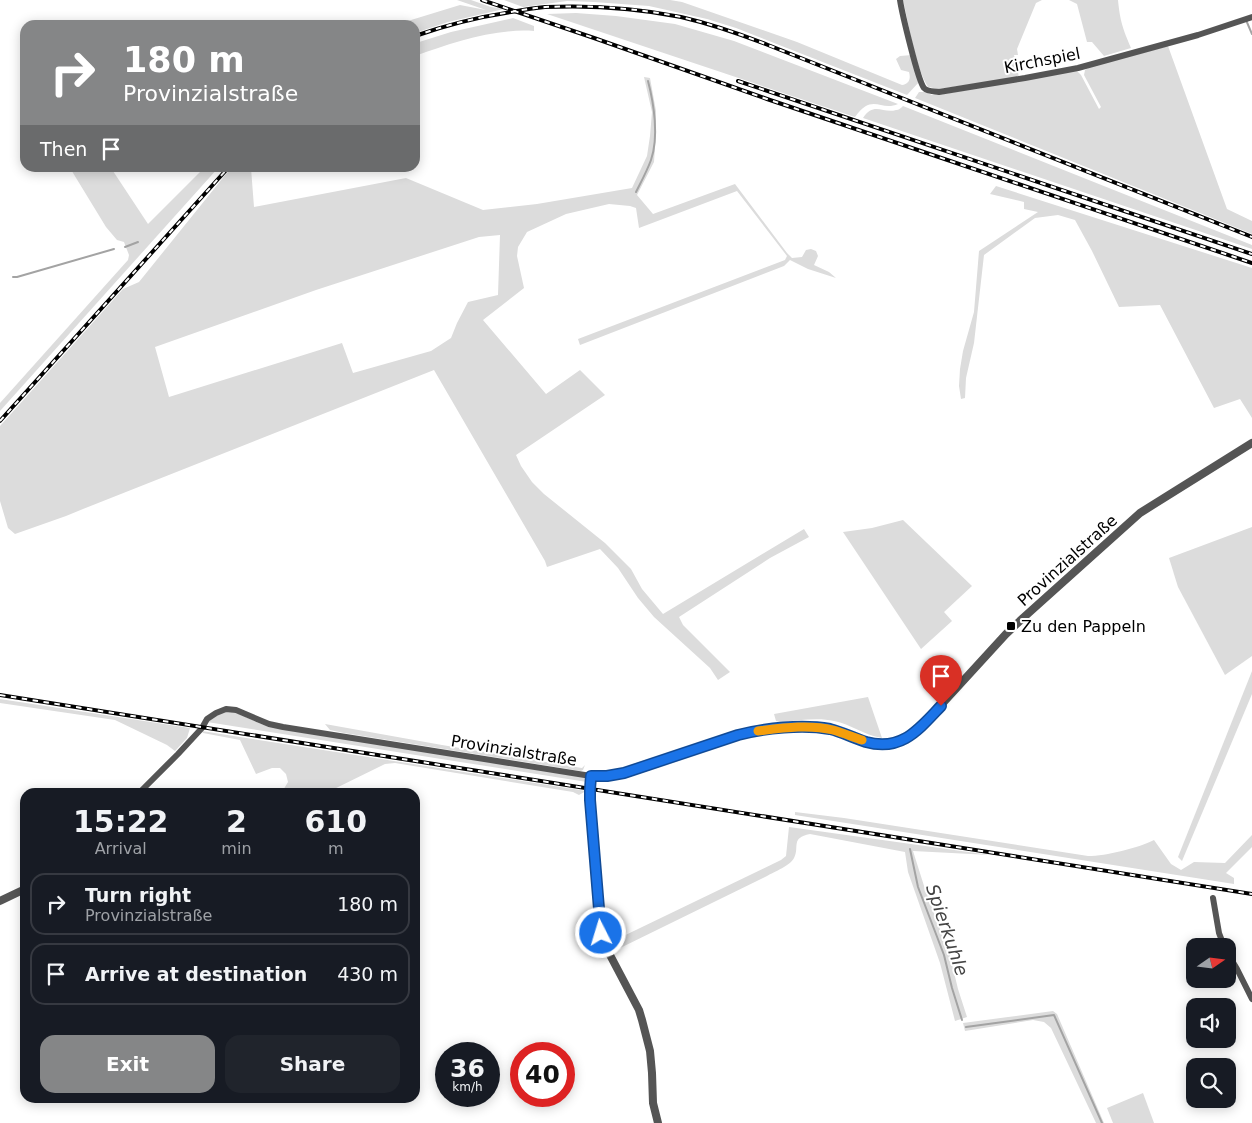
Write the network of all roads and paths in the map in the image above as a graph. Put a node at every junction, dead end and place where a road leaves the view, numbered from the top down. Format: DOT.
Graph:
graph roads {
  1 [pos="900,0"];
  2 [pos="1252,17"];
  3 [pos="1252,443"];
  4 [pos="591,776"];
  5 [pos="144,788"];
  6 [pos="20,891"];
  7 [pos="1213,898"];
  8 [pos="0,901"];
  9 [pos="1221,938"];
  10 [pos="1236,967"];
  11 [pos="1252,999"];
  12 [pos="658,1123"];
  1 -- 2 [label="street, Kirchspiel"];
  3 -- 4 [label="street, Provinzialstraße"];
  4 -- 5 [label="street, Provinzialstraße"];
  4 -- 12 [label="street"];
  6 -- 8 [label="street"];
  7 -- 9 [label="street"];
  10 -- 11 [label="street"];
}
